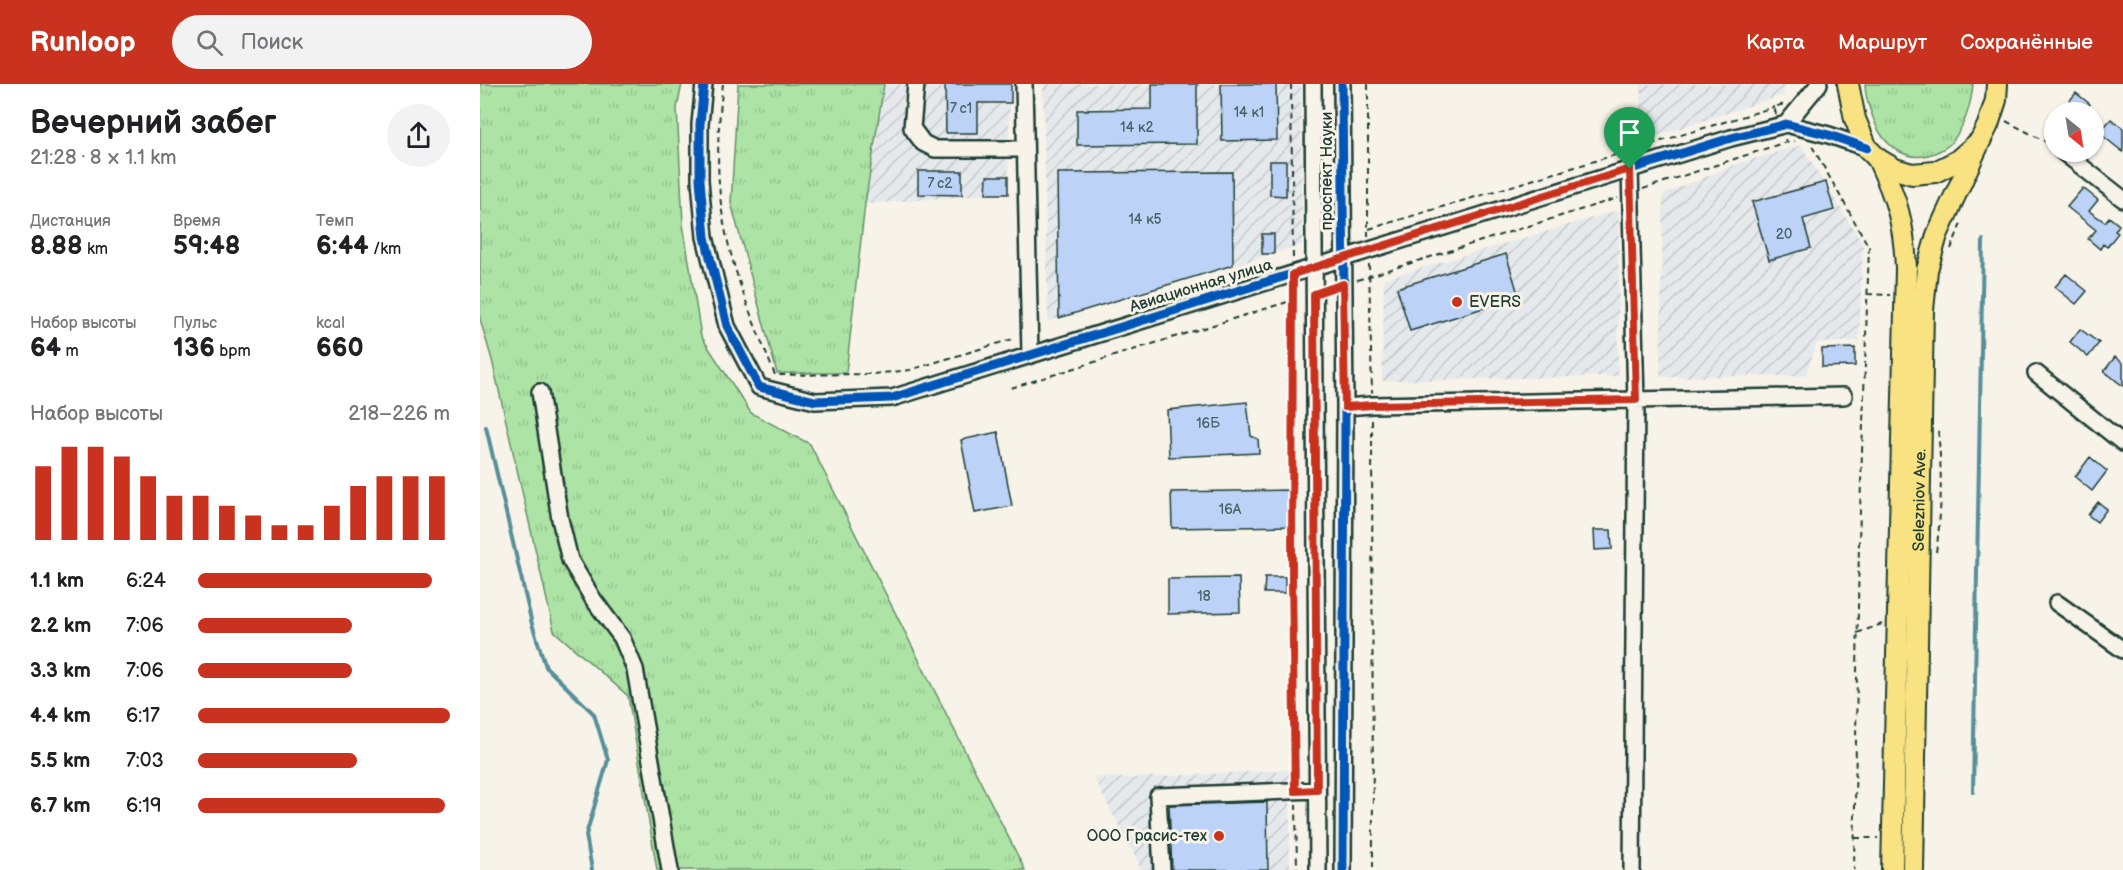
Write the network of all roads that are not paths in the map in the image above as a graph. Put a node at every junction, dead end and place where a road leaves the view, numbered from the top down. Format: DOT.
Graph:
graph roads {
  1 [pos="704,84"];
  2 [pos="916,84"];
  3 [pos="1024,84"];
  4 [pos="1313,84"];
  5 [pos="1342,84"];
  6 [pos="1819,84"];
  7 [pos="1848,84"];
  8 [pos="1997,84"];
  9 [pos="1783,125"];
  10 [pos="1980,141"];
  11 [pos="1025,149"];
  12 [pos="1873,154"];
  13 [pos="2076,162"];
  14 [pos="1630,169"];
  15 [pos="2123,199"];
  16 [pos="1343,258"];
  17 [pos="1313,267"];
  18 [pos="1030,355"];
  19 [pos="2036,373"];
  20 [pos="540,392"];
  21 [pos="1844,396"];
  22 [pos="1636,400"];
  23 [pos="1345,407"];
  24 [pos="2123,443"];
  25 [pos="2056,603"];
  26 [pos="2123,650"];
  27 [pos="1317,790"];
  28 [pos="670,870"];
  29 [pos="1162,870"];
  30 [pos="1318,870"];
  31 [pos="1343,870"];
  32 [pos="1632,870"];
  33 [pos="1892,870"];
  34 [pos="1913,870"];
  1 -- 18 [label="street, Авиационная улица"];
  2 -- 11 [label="street"];
  3 -- 11 [label="street"];
  4 -- 17 [label="street, проспект Науки"];
  5 -- 16 [label="street, проспект Науки"];
  6 -- 9 [label="street"];
  7 -- 12 [label="main road, Selezniov Ave."];
  8 -- 10 [label="main road, Selezniov Ave."];
  9 -- 12 [label="street"];
  9 -- 14 [label="street, Авиационная улица"];
  10 -- 12 [label="main road"];
  10 -- 34 [label="main road, Selezniov Ave."];
  11 -- 18 [label="street"];
  12 -- 33 [label="main road, Selezniov Ave."];
  13 -- 15 [label="street"];
  14 -- 16 [label="street, Авиационная улица"];
  14 -- 22 [label="street"];
  16 -- 17 [label="street, Авиационная улица"];
  16 -- 23 [label="street, проспект Науки"];
  17 -- 18 [label="street, Авиационная улица"];
  17 -- 27 [label="street, проспект Науки"];
  19 -- 24 [label="street"];
  20 -- 28 [label="street"];
  21 -- 22 [label="street"];
  22 -- 23 [label="street"];
  22 -- 32 [label="street"];
  23 -- 31 [label="street, проспект Науки"];
  25 -- 26 [label="street"];
  27 -- 29 [label="street"];
  27 -- 30 [label="street, проспект Науки"];
}
